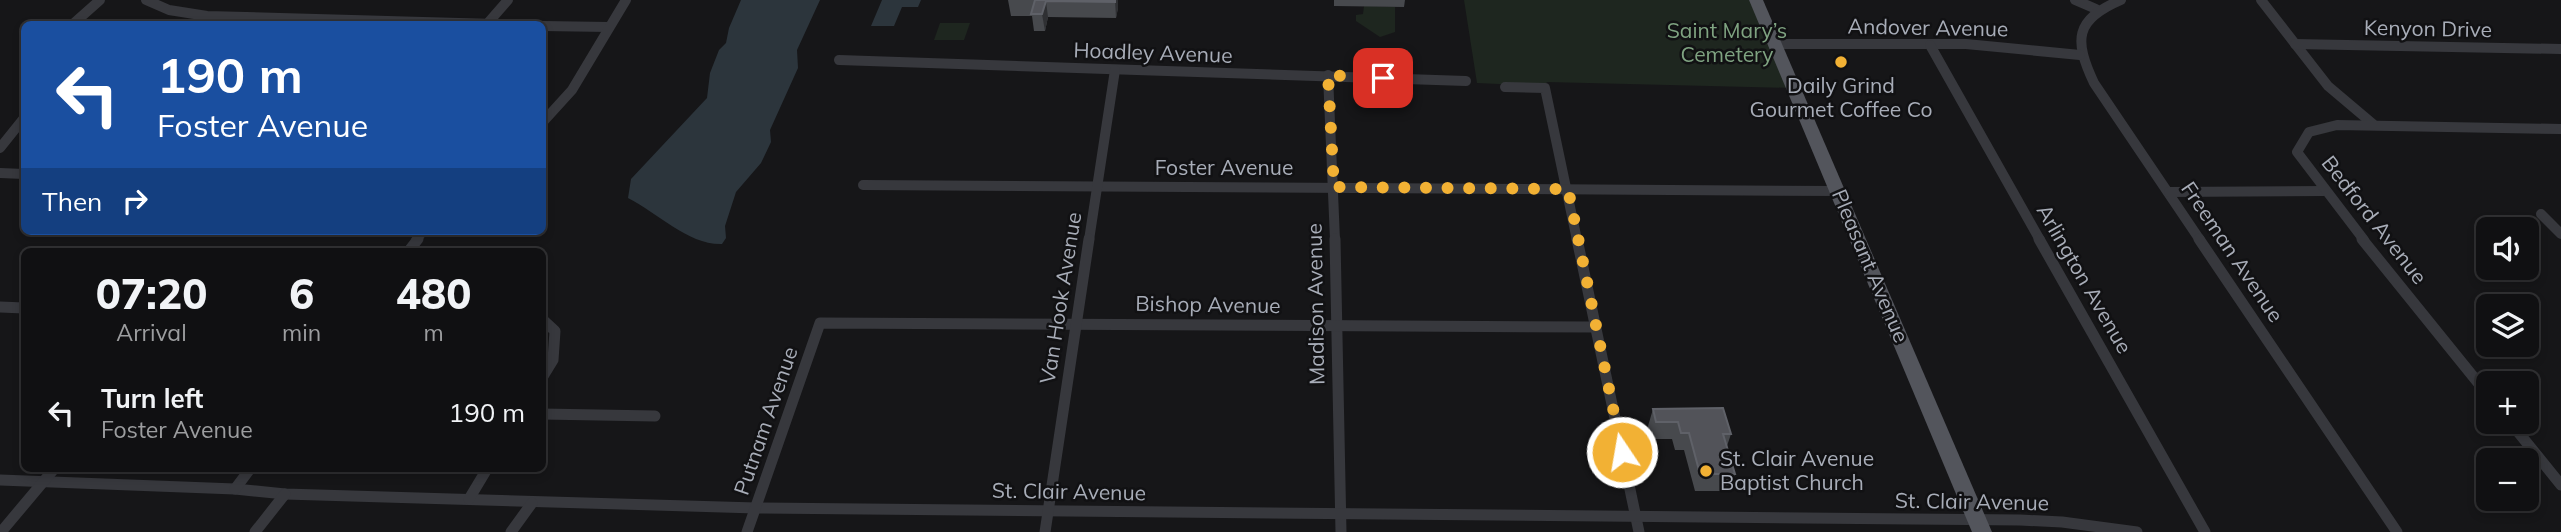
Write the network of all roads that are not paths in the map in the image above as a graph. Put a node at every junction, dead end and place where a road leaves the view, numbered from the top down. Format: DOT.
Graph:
graph roads {
  1 [pos="100,0"];
  2 [pos="146,0"];
  3 [pos="508,0"];
  4 [pos="626,0"];
  5 [pos="1756,0"];
  6 [pos="2075,0"];
  7 [pos="2121,0"];
  8 [pos="2261,0"];
  9 [pos="2096,9"];
  10 [pos="76,21"];
  11 [pos="382,21"];
  12 [pos="490,21"];
  13 [pos="546,26"];
  14 [pos="609,27"];
  15 [pos="1775,44"];
  16 [pos="2294,44"];
  17 [pos="1930,45"];
  18 [pos="2561,49"];
  19 [pos="2080,55"];
  20 [pos="839,60"];
  21 [pos="1115,70"];
  22 [pos="1328,75"];
  23 [pos="1466,81"];
  24 [pos="1505,87"];
  25 [pos="546,119"];
  26 [pos="21,122"];
  27 [pos="2372,124"];
  28 [pos="2561,129"];
  29 [pos="0,148"];
  30 [pos="0,173"];
  31 [pos="21,174"];
  32 [pos="863,185"];
  33 [pos="1334,187"];
  34 [pos="1098,188"];
  35 [pos="1568,189"];
  36 [pos="1838,191"];
  37 [pos="2324,191"];
  38 [pos="2169,192"];
  39 [pos="2541,214"];
  40 [pos="2561,234"];
  41 [pos="0,307"];
  42 [pos="21,308"];
  43 [pos="546,322"];
  44 [pos="820,323"];
  45 [pos="1075,323"];
  46 [pos="1336,327"];
  47 [pos="1595,327"];
  48 [pos="546,352"];
  49 [pos="553,360"];
  50 [pos="546,371"];
  51 [pos="2476,380"];
  52 [pos="546,414"];
  53 [pos="655,416"];
  54 [pos="2520,434"];
  55 [pos="51,472"];
  56 [pos="248,472"];
  57 [pos="485,472"];
  58 [pos="0,481"];
  59 [pos="42,482"];
  60 [pos="2561,485"];
  61 [pos="235,489"];
  62 [pos="285,494"];
  63 [pos="468,499"];
  64 [pos="531,503"];
  65 [pos="756,508"];
  66 [pos="1048,511"];
  67 [pos="1341,516"];
  68 [pos="1637,525"];
  69 [pos="1980,527"];
  70 [pos="1,532"];
  71 [pos="255,532"];
  72 [pos="511,532"];
  73 [pos="747,532"];
  74 [pos="1045,532"];
  75 [pos="1341,532"];
  76 [pos="2137,532"];
  77 [pos="2205,532"];
  78 [pos="2398,532"];
  1 -- 10 [label="street"];
  2 -- 11 [label="street"];
  3 -- 12 [label="street"];
  4 -- 14 [label="street"];
  5 -- 15 [label="main road, Pleasant Avenue"];
  6 -- 9 [label="street"];
  7 -- 9 [label="street"];
  8 -- 16 [label="street"];
  9 -- 19 [label="street"];
  13 -- 14 [label="street"];
  14 -- 25 [label="street"];
  15 -- 17 [label="street, Andover Avenue"];
  15 -- 36 [label="main road, Pleasant Avenue"];
  16 -- 18 [label="street, Kenyon Drive"];
  16 -- 27 [label="street"];
  17 -- 19 [label="street, Andover Avenue"];
  17 -- 77 [label="street, Arlington Avenue"];
  19 -- 38 [label="street, Freeman Avenue"];
  20 -- 21 [label="street, Hoadley Avenue"];
  21 -- 22 [label="street, Hoadley Avenue"];
  21 -- 34 [label="street, Van Hook Avenue"];
  22 -- 23 [label="street, Hoadley Avenue"];
  22 -- 33 [label="street, Madison Avenue"];
  24 -- 35 [label="street"];
  26 -- 29 [label="street"];
  27 -- 28 [label="street, Bedford Avenue"];
  27 -- 37 [label="street, Bedford Avenue"];
  30 -- 31 [label="street"];
  32 -- 34 [label="street, Foster Avenue"];
  33 -- 34 [label="street, Foster Avenue"];
  33 -- 35 [label="street, Foster Avenue"];
  33 -- 46 [label="street, Madison Avenue"];
  34 -- 45 [label="street, Van Hook Avenue"];
  35 -- 36 [label="street, Foster Avenue"];
  35 -- 47 [label="street"];
  36 -- 69 [label="main road, Pleasant Avenue"];
  37 -- 38 [label="street"];
  37 -- 51 [label="street, Bedford Avenue"];
  38 -- 78 [label="street, Freeman Avenue"];
  39 -- 40 [label="street"];
  41 -- 42 [label="street"];
  43 -- 49 [label="street"];
  44 -- 45 [label="street, Bishop Avenue"];
  44 -- 65 [label="street, Putnam Avenue"];
  45 -- 46 [label="street, Bishop Avenue"];
  45 -- 66 [label="street, Van Hook Avenue"];
  46 -- 47 [label="street, Bishop Avenue"];
  46 -- 67 [label="street, Madison Avenue"];
  47 -- 68 [label="street"];
  48 -- 49 [label="street"];
  49 -- 50 [label="street"];
  52 -- 53 [label="street"];
  54 -- 60 [label="street"];
  55 -- 59 [label="street"];
  56 -- 61 [label="street"];
  57 -- 63 [label="street"];
  58 -- 59 [label="street, St. Clair Avenue"];
  59 -- 61 [label="street, St. Clair Avenue"];
  59 -- 70 [label="street"];
  61 -- 62 [label="street, St. Clair Avenue"];
  62 -- 63 [label="street, St. Clair Avenue"];
  62 -- 71 [label="street"];
  63 -- 64 [label="street, St. Clair Avenue"];
  64 -- 65 [label="street, St. Clair Avenue"];
  64 -- 72 [label="street"];
  65 -- 66 [label="street, St. Clair Avenue"];
  65 -- 73 [label="street, Putnam Avenue"];
  66 -- 67 [label="street, St. Clair Avenue"];
  66 -- 74 [label="street, Van Hook Avenue"];
  67 -- 68 [label="street, St. Clair Avenue"];
  67 -- 75 [label="street, Madison Avenue"];
  68 -- 69 [label="street, St. Clair Avenue"];
  69 -- 76 [label="street, St. Clair Avenue"];
}
